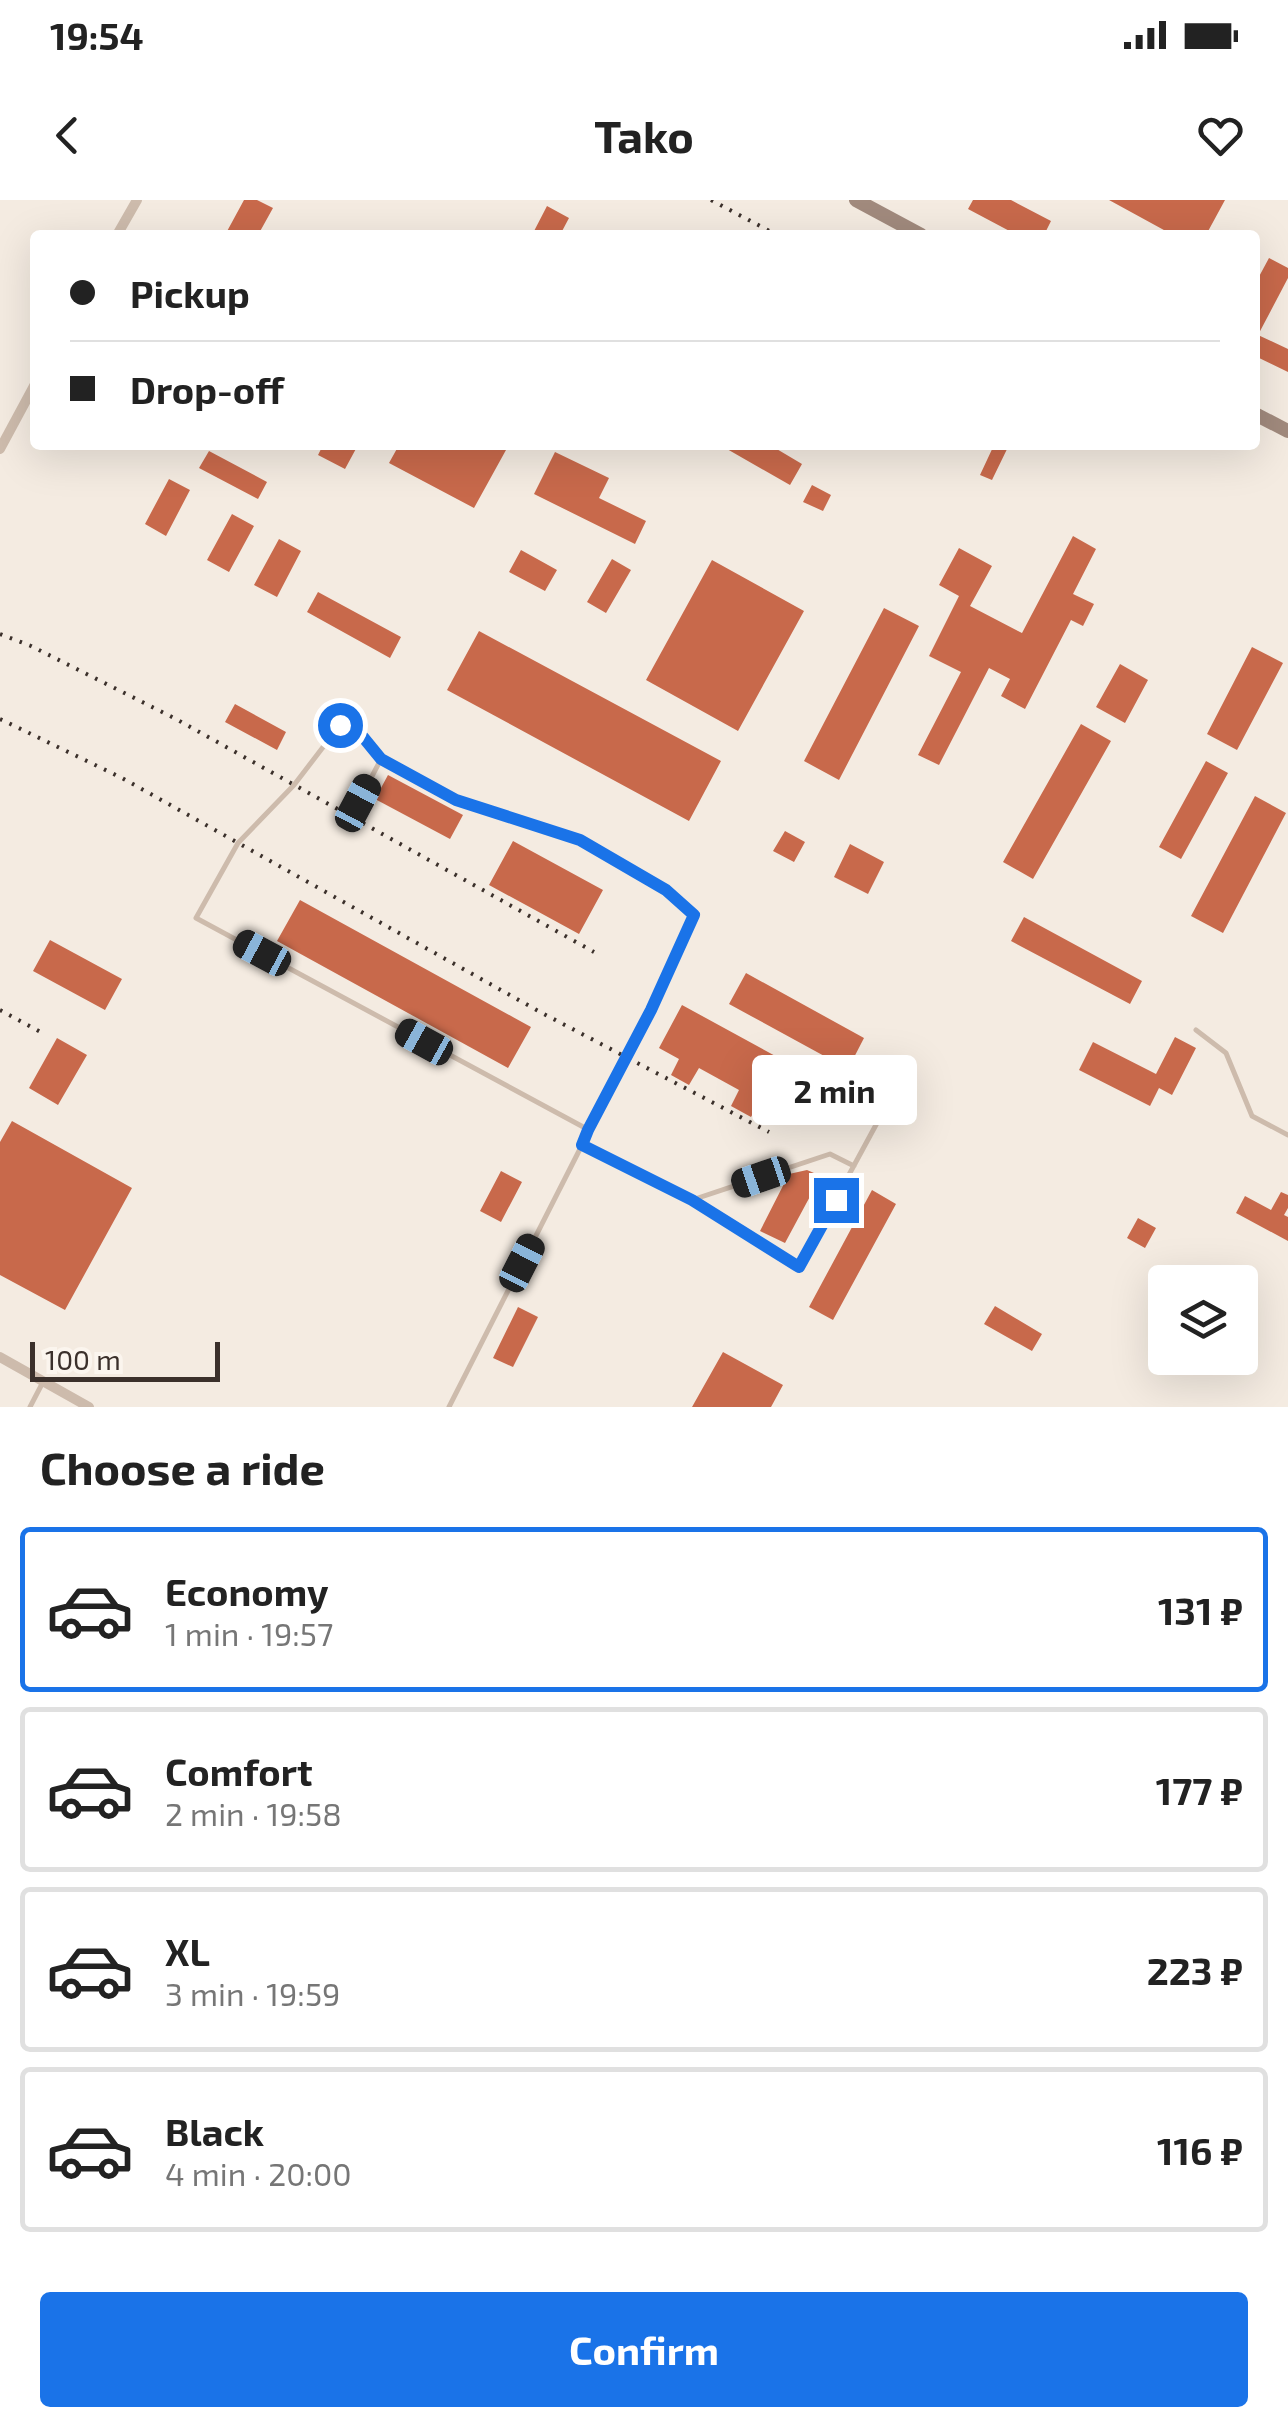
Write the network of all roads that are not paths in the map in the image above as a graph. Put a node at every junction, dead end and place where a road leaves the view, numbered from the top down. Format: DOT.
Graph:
graph roads {
  1 [pos="137,200"];
  2 [pos="856,200"];
  3 [pos="120,230"];
  4 [pos="913,230"];
  5 [pos="30,393"];
  6 [pos="1260,417"];
  7 [pos="1288,432"];
  8 [pos="0,449"];
  9 [pos="381,759"];
  10 [pos="358,803"];
  11 [pos="1196,1030"];
  12 [pos="910,1062"];
  13 [pos="588,1130"];
  14 [pos="1288,1135"];
  15 [pos="582,1145"];
  16 [pos="854,1166"];
  17 [pos="692,1200"];
  18 [pos="0,1357"];
  19 [pos="43,1382"];
  20 [pos="30,1407"];
  21 [pos="88,1407"];
  22 [pos="450,1407"];
  1 -- 3 [label="street"];
  2 -- 4 [label="street"];
  5 -- 8 [label="street"];
  6 -- 7 [label="street"];
  9 -- 10 [label="lane"];
  9 -- 13 [label="lane"];
  9 -- 13 [label="lane"];
  11 -- 14 [label="lane"];
  12 -- 16 [label="lane"];
  13 -- 15 [label="lane"];
  15 -- 17 [label="lane"];
  15 -- 22 [label="lane"];
  16 -- 17 [label="lane"];
  16 -- 17 [label="lane"];
  18 -- 19 [label="street"];
  19 -- 20 [label="lane"];
  19 -- 21 [label="street"];
}
